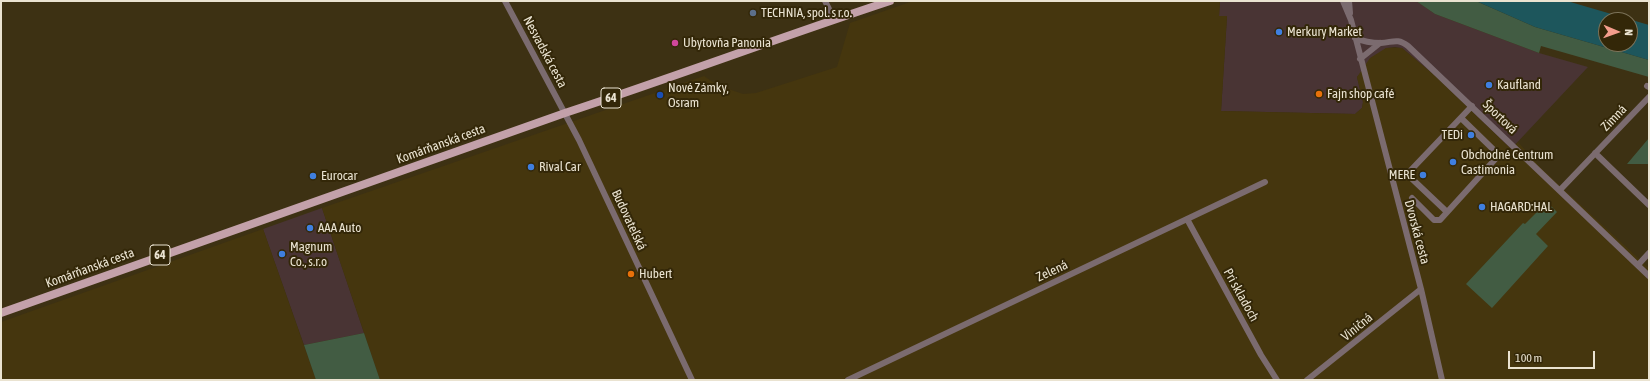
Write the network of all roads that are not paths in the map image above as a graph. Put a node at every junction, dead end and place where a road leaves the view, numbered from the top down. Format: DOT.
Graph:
graph roads {
  1 [pos="505,1"];
  2 [pos="825,1"];
  3 [pos="890,1"];
  4 [pos="1343,1"];
  5 [pos="1349,1"];
  6 [pos="834,19"];
  7 [pos="1351,20"];
  8 [pos="1355,38"];
  9 [pos="1380,43"];
  10 [pos="1360,59"];
  11 [pos="1649,97"];
  12 [pos="1472,106"];
  13 [pos="565,113"];
  14 [pos="1461,118"];
  15 [pos="1596,153"];
  16 [pos="1408,174"];
  17 [pos="1392,178"];
  18 [pos="1265,182"];
  19 [pos="1560,190"];
  20 [pos="1412,198"];
  21 [pos="1649,205"];
  22 [pos="1447,212"];
  23 [pos="1187,219"];
  24 [pos="1649,253"];
  25 [pos="1638,265"];
  26 [pos="1649,276"];
  27 [pos="1421,289"];
  28 [pos="1,312"];
  29 [pos="692,380"];
  30 [pos="848,380"];
  31 [pos="1277,380"];
  32 [pos="1307,380"];
  33 [pos="1442,380"];
  1 -- 13 [label="street, Nesvadská cesta"];
  2 -- 6 [label="street"];
  3 -- 6 [label="main road, Komárňanská cesta / 64"];
  4 -- 7 [label="street, Dvorská cesta"];
  5 -- 7 [label="street, Dvorská cesta"];
  6 -- 13 [label="main road, Komárňanská cesta / 64"];
  7 -- 8 [label="street, Dvorská cesta"];
  8 -- 9 [label="street, Športová"];
  8 -- 10 [label="street, Dvorská cesta"];
  9 -- 10 [label="street"];
  9 -- 12 [label="street, Športová"];
  10 -- 17 [label="street, Dvorská cesta"];
  11 -- 15 [label="street, Zimná"];
  12 -- 14 [label="street"];
  12 -- 19 [label="street, Športová"];
  13 -- 28 [label="main road, Komárňanská cesta / 64"];
  13 -- 29 [label="street, Budovateľská"];
  14 -- 16 [label="street"];
  14 -- 22 [label="street"];
  15 -- 19 [label="street, Zimná"];
  15 -- 21 [label="street"];
  16 -- 17 [label="street"];
  16 -- 22 [label="street"];
  17 -- 27 [label="street, Dvorská cesta"];
  18 -- 23 [label="street, Zelená"];
  19 -- 25 [label="street, Športová"];
  20 -- 22 [label="street"];
  23 -- 30 [label="street, Zelená"];
  23 -- 31 [label="street, Pri skladoch"];
  24 -- 25 [label="street"];
  25 -- 26 [label="street, Športová"];
  27 -- 32 [label="street, Viničná"];
  27 -- 33 [label="street, Dvorská cesta"];
}
